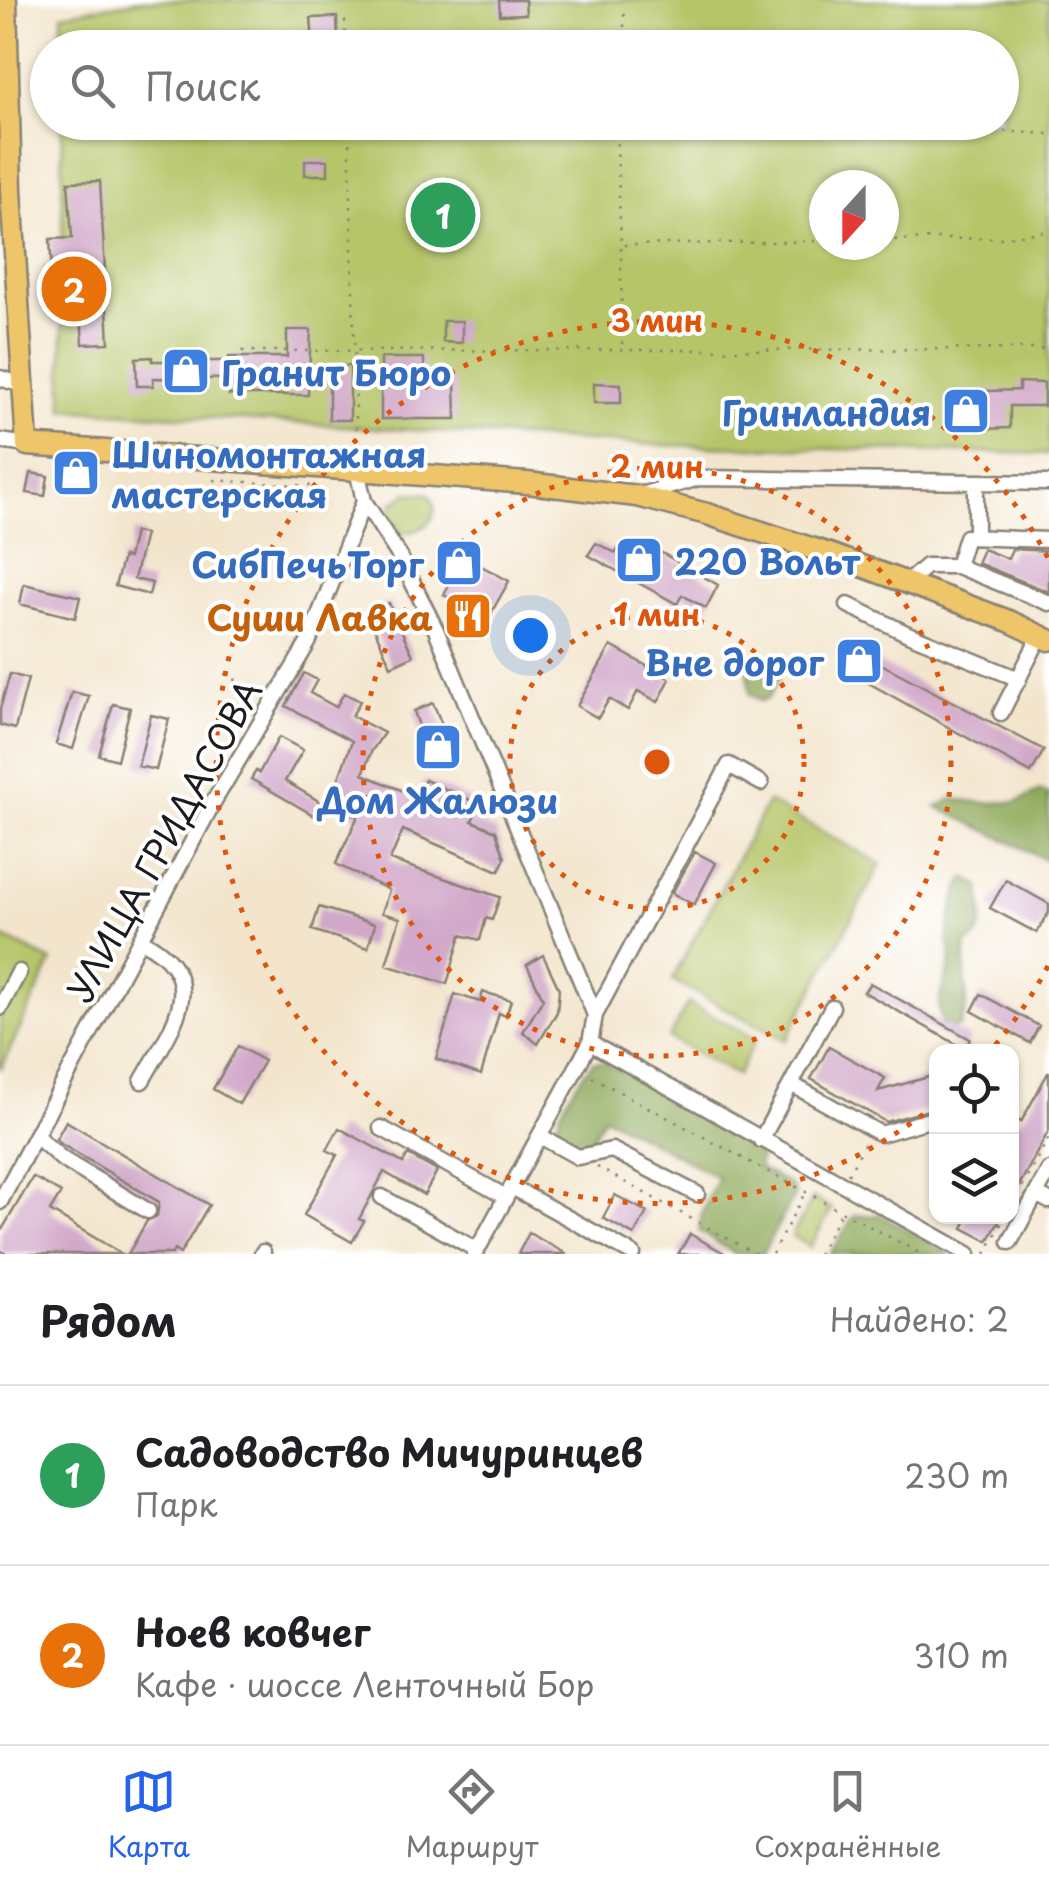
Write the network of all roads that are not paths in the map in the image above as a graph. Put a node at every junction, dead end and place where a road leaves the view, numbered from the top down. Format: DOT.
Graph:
graph roads {
  1 [pos="6,0"];
  2 [pos="0,378"];
  3 [pos="22,385"];
  4 [pos="0,442"];
  5 [pos="27,445"];
  6 [pos="357,470"];
  7 [pos="1049,482"];
  8 [pos="976,483"];
  9 [pos="637,496"];
  10 [pos="364,501"];
  11 [pos="976,537"];
  12 [pos="1049,540"];
  13 [pos="957,566"];
  14 [pos="909,582"];
  15 [pos="1049,603"];
  16 [pos="848,606"];
  17 [pos="1044,638"];
  18 [pos="1019,679"];
  19 [pos="1001,713"];
  20 [pos="761,782"];
  21 [pos="140,940"];
  22 [pos="19,972"];
  23 [pos="832,1007"];
  24 [pos="0,1008"];
  25 [pos="595,1015"];
  26 [pos="590,1043"];
  27 [pos="142,1082"];
  28 [pos="791,1084"];
  29 [pos="929,1120"];
  30 [pos="381,1128"];
  31 [pos="36,1136"];
  32 [pos="540,1136"];
  33 [pos="761,1140"];
  34 [pos="1049,1170"];
  35 [pos="509,1192"];
  36 [pos="696,1194"];
  37 [pos="382,1198"];
  38 [pos="1042,1198"];
  39 [pos="0,1202"];
  40 [pos="148,1211"];
  41 [pos="1010,1242"];
  42 [pos="476,1252"];
  43 [pos="634,1254"];
  44 [pos="968,1254"];
  1 -- 3 [label="highway"];
  2 -- 3 [label="street"];
  3 -- 5 [label="highway"];
  4 -- 5 [label="street"];
  5 -- 6 [label="highway"];
  6 -- 9 [label="highway"];
  6 -- 10 [label="street"];
  7 -- 8 [label="street"];
  8 -- 9 [label="street"];
  8 -- 11 [label="street"];
  9 -- 14 [label="highway"];
  10 -- 21 [label="street, УЛИЦА ГРИДАСОВА"];
  10 -- 25 [label="street"];
  11 -- 12 [label="street"];
  11 -- 13 [label="street"];
  13 -- 14 [label="street"];
  13 -- 15 [label="street"];
  14 -- 17 [label="highway"];
  16 -- 18 [label="street"];
  17 -- 18 [label="street"];
  18 -- 19 [label="street"];
  20 -- 25 [label="street"];
  21 -- 27 [label="street"];
  21 -- 31 [label="street, УЛИЦА ГРИДАСОВА"];
  22 -- 24 [label="street"];
  23 -- 28 [label="street"];
  25 -- 26 [label="street"];
  26 -- 32 [label="street"];
  26 -- 33 [label="street"];
  28 -- 29 [label="street"];
  28 -- 33 [label="street"];
  30 -- 35 [label="street"];
  31 -- 39 [label="street, УЛИЦА ГРИДАСОВА"];
  31 -- 40 [label="street"];
  32 -- 35 [label="street"];
  32 -- 36 [label="street"];
  33 -- 44 [label="street"];
  34 -- 38 [label="street"];
  35 -- 42 [label="street"];
  35 -- 43 [label="street"];
  37 -- 42 [label="street"];
  38 -- 41 [label="street"];
}
